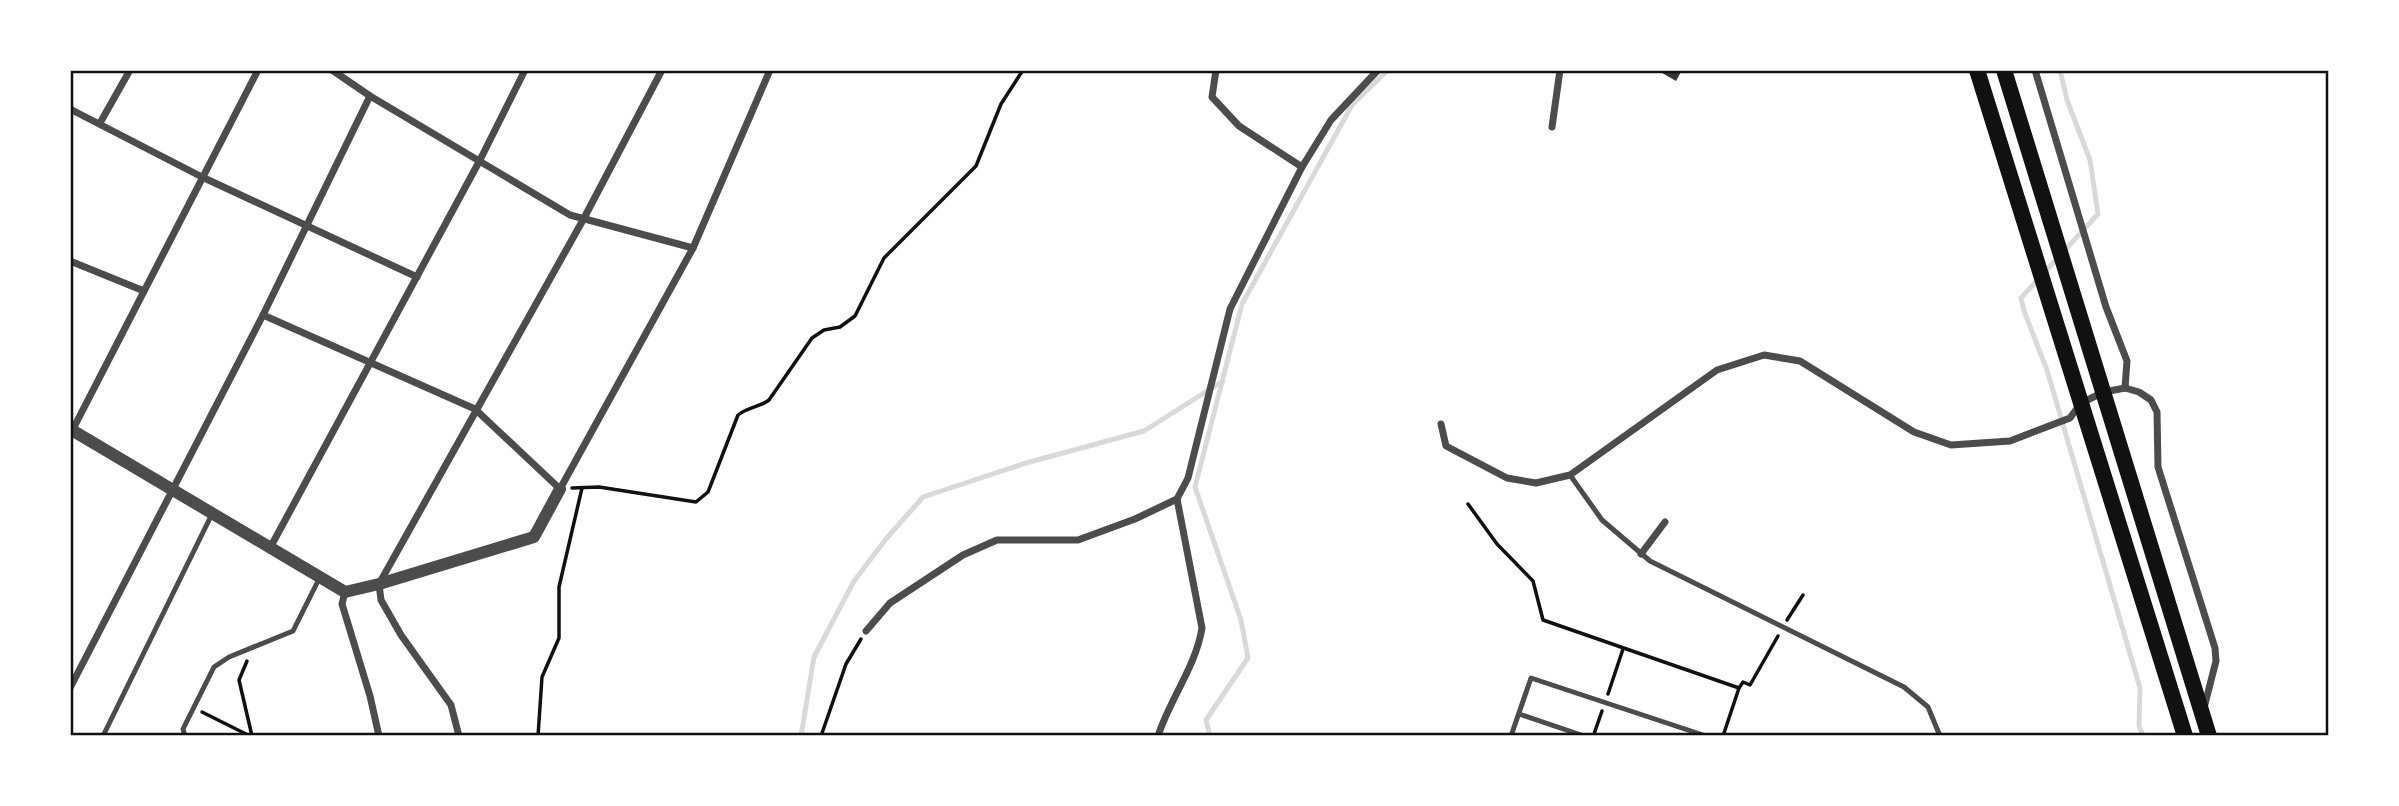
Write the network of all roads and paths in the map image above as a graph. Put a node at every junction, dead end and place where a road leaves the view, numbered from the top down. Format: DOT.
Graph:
graph roads {
  1 [pos="130,70"];
  2 [pos="258,70"];
  3 [pos="525,70"];
  4 [pos="662,70"];
  5 [pos="770,70"];
  6 [pos="1023,70"];
  7 [pos="1216,70"];
  8 [pos="1378,70"];
  9 [pos="1560,70"];
  10 [pos="1977,70"];
  11 [pos="2004,70"];
  12 [pos="2035,70"];
  13 [pos="337,71"];
  14 [pos="370,96"];
  15 [pos="70,109"];
  16 [pos="100,123"];
  17 [pos="1552,127"];
  18 [pos="480,160"];
  19 [pos="1302,167"];
  20 [pos="202,177"];
  21 [pos="583,220"];
  22 [pos="308,226"];
  23 [pos="693,248"];
  24 [pos="70,261"];
  25 [pos="416,277"];
  26 [pos="144,290"];
  27 [pos="263,315"];
  28 [pos="370,363"];
  29 [pos="2125,388"];
  30 [pos="2104,392"];
  31 [pos="2081,402"];
  32 [pos="475,409"];
  33 [pos="1441,424"];
  34 [pos="71,432"];
  35 [pos="1570,475"];
  36 [pos="582,488"];
  37 [pos="560,489"];
  38 [pos="172,491"];
  39 [pos="1177,499"];
  40 [pos="1468,504"];
  41 [pos="212,514"];
  42 [pos="1665,522"];
  43 [pos="270,548"];
  44 [pos="1642,554"];
  45 [pos="320,577"];
  46 [pos="379,584"];
  47 [pos="345,592"];
  48 [pos="1803,595"];
  49 [pos="1783,627"];
  50 [pos="866,631"];
  51 [pos="247,649"];
  52 [pos="70,688"];
  53 [pos="1739,688"];
  54 [pos="194,708"];
  55 [pos="1519,714"];
  56 [pos="2202,716"];
  57 [pos="103,736"];
  58 [pos="184,736"];
  59 [pos="251,736"];
  60 [pos="379,736"];
  61 [pos="459,736"];
  62 [pos="538,736"];
  63 [pos="821,736"];
  64 [pos="1158,736"];
  65 [pos="1511,736"];
  66 [pos="1584,736"];
  67 [pos="1706,736"];
  68 [pos="1723,736"];
  69 [pos="1940,736"];
  70 [pos="2185,736"];
  71 [pos="2209,736"];
  1 -- 16 [label="street"];
  2 -- 20 [label="street"];
  3 -- 18 [label="street"];
  4 -- 21 [label="street"];
  5 -- 23 [label="street"];
  6 -- 36 [label="path"];
  7 -- 19 [label="street"];
  8 -- 19 [label="street"];
  9 -- 17 [label="street"];
  10 -- 31 [label="main road"];
  11 -- 30 [label="main road"];
  12 -- 29 [label="street"];
  13 -- 14 [label="street"];
  14 -- 18 [label="street"];
  14 -- 22 [label="street"];
  15 -- 16 [label="street"];
  16 -- 20 [label="street"];
  18 -- 21 [label="street"];
  18 -- 25 [label="street"];
  19 -- 39 [label="street"];
  20 -- 22 [label="street"];
  20 -- 26 [label="street"];
  21 -- 23 [label="street"];
  21 -- 32 [label="street"];
  22 -- 25 [label="street"];
  22 -- 27 [label="street"];
  23 -- 37 [label="street"];
  24 -- 26 [label="street"];
  25 -- 28 [label="street"];
  26 -- 34 [label="street"];
  27 -- 28 [label="street"];
  27 -- 38 [label="street"];
  28 -- 32 [label="street"];
  28 -- 43 [label="street"];
  29 -- 30 [label="street"];
  29 -- 56 [label="street"];
  30 -- 31 [label="street"];
  30 -- 56 [label="main road"];
  31 -- 35 [label="street"];
  31 -- 70 [label="main road"];
  32 -- 37 [label="street"];
  32 -- 46 [label="street"];
  33 -- 35 [label="street"];
  34 -- 38 [label="street"];
  35 -- 44 [label="lane"];
  36 -- 37 [label="path"];
  36 -- 62 [label="path"];
  37 -- 46 [label="street"];
  38 -- 41 [label="street"];
  38 -- 52 [label="street"];
  39 -- 50 [label="street"];
  39 -- 64 [label="street"];
  40 -- 53 [label="path"];
  41 -- 43 [label="street"];
  41 -- 57 [label="lane"];
  42 -- 44 [label="street"];
  43 -- 45 [label="street"];
  44 -- 49 [label="lane"];
  45 -- 47 [label="street"];
  45 -- 51 [label="lane"];
  46 -- 47 [label="street"];
  46 -- 61 [label="street"];
  47 -- 60 [label="street"];
  48 -- 49 [label="path"];
  49 -- 53 [label="path"];
  49 -- 69 [label="lane"];
  50 -- 63 [label="path"];
  51 -- 54 [label="lane"];
  51 -- 59 [label="path"];
  53 -- 68 [label="path"];
  54 -- 58 [label="lane"];
  54 -- 59 [label="path"];
  55 -- 65 [label="lane"];
  55 -- 66 [label="lane"];
  55 -- 67 [label="lane"];
  56 -- 71 [label="main road"];
}
